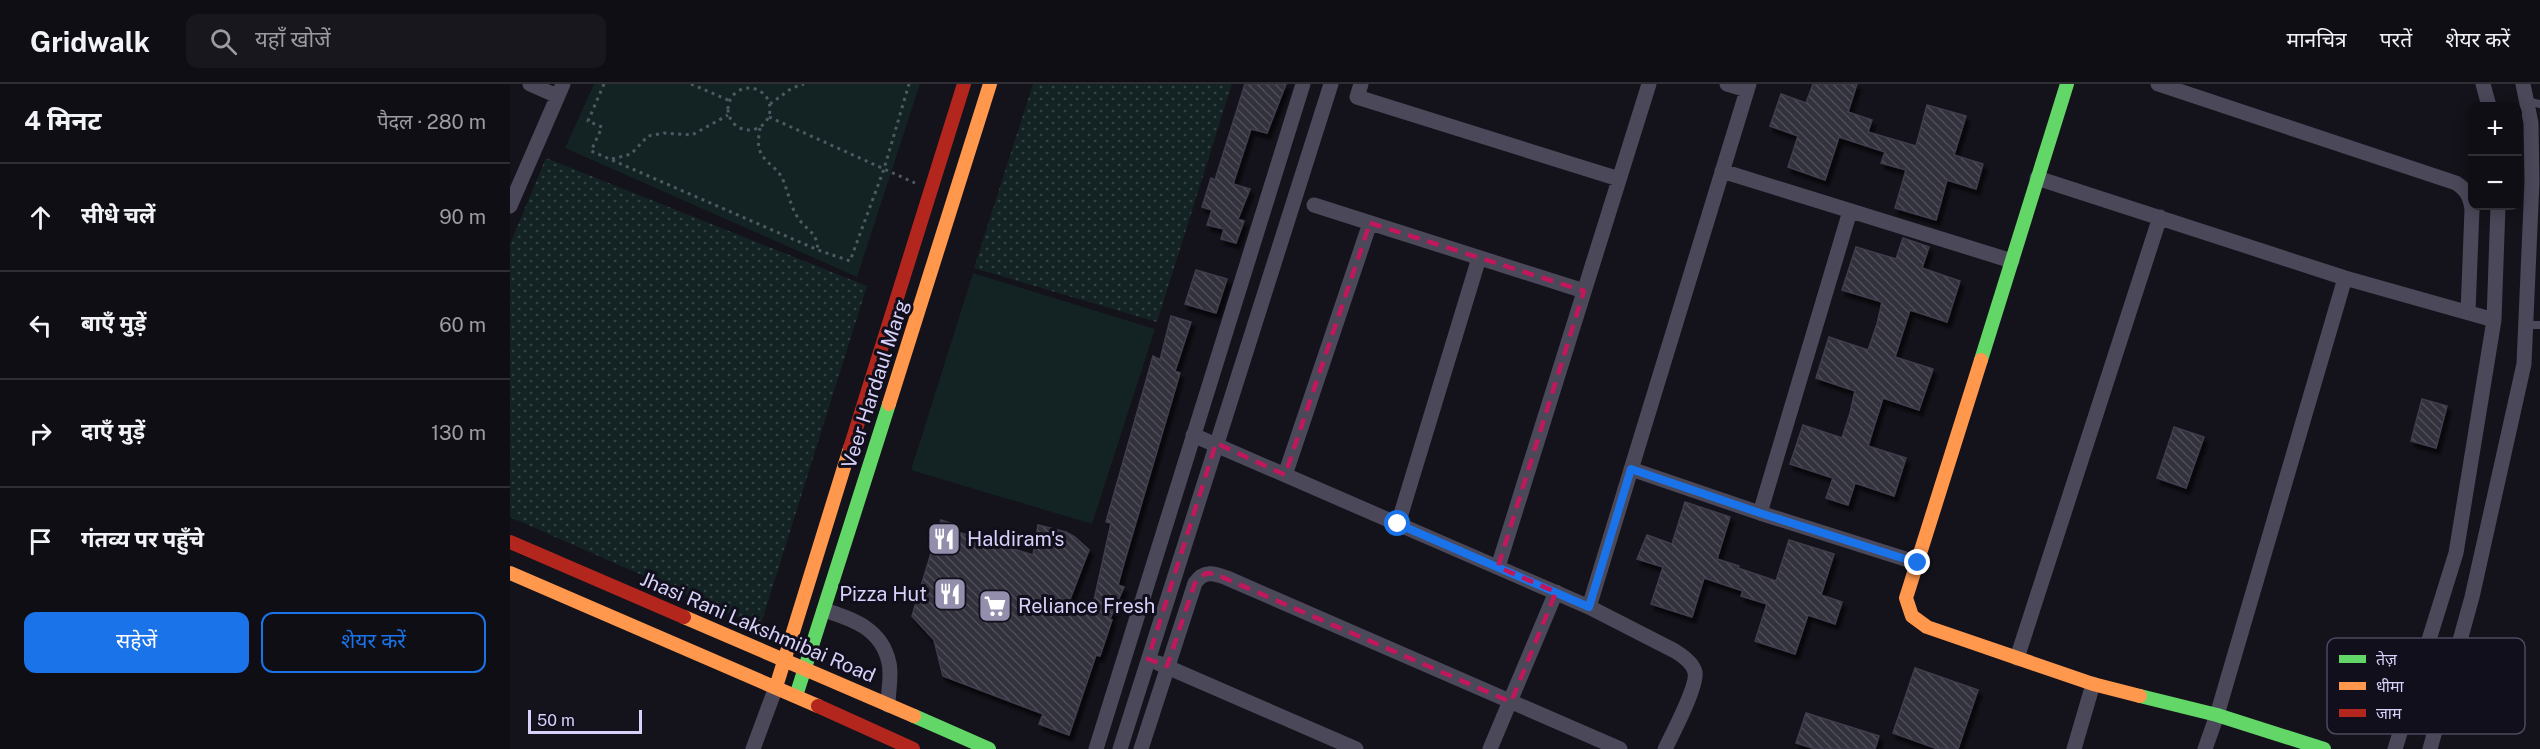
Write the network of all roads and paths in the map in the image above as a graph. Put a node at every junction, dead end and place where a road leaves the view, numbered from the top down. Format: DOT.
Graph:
graph roads {
  1 [pos="530,84"];
  2 [pos="604,84"];
  3 [pos="692,84"];
  4 [pos="739,84"];
  5 [pos="804,84"];
  6 [pos="909,84"];
  7 [pos="964,84"];
  8 [pos="990,84"];
  9 [pos="1303,84"];
  10 [pos="1331,84"];
  11 [pos="1361,84"];
  12 [pos="1649,84"];
  13 [pos="1727,84"];
  14 [pos="2067,84"];
  15 [pos="2158,84"];
  16 [pos="2484,84"];
  17 [pos="2523,84"];
  18 [pos="1748,87"];
  19 [pos="741,89"];
  20 [pos="560,90"];
  21 [pos="730,100"];
  22 [pos="2488,102"];
  23 [pos="2533,102"];
  24 [pos="770,104"];
  25 [pos="728,115"];
  26 [pos="769,117"];
  27 [pos="760,128"];
  28 [pos="610,159"];
  29 [pos="884,169"];
  30 [pos="1722,171"];
  31 [pos="2037,178"];
  32 [pos="1619,179"];
  33 [pos="2525,182"];
  34 [pos="930,190"];
  35 [pos="1314,205"];
  36 [pos="510,206"];
  37 [pos="2498,210"];
  38 [pos="1850,211"];
  39 [pos="2160,217"];
  40 [pos="1370,223"];
  41 [pos="818,250"];
  42 [pos="1479,258"];
  43 [pos="2012,261"];
  44 [pos="2345,278"];
  45 [pos="1584,291"];
  46 [pos="2468,312"];
  47 [pos="2494,320"];
  48 [pos="2533,325"];
  49 [pos="1193,435"];
  50 [pos="1216,443"];
  51 [pos="1631,469"];
  52 [pos="1285,475"];
  53 [pos="1760,513"];
  54 [pos="1398,524"];
  55 [pos="510,542"];
  56 [pos="1918,563"];
  57 [pos="1498,567"];
  58 [pos="510,573"];
  59 [pos="1556,592"];
  60 [pos="1589,607"];
  61 [pos="824,610"];
  62 [pos="2430,638"];
  63 [pos="2461,638"];
  64 [pos="2017,658"];
  65 [pos="784,659"];
  66 [pos="1148,659"];
  67 [pos="1167,666"];
  68 [pos="805,669"];
  69 [pos="2093,684"];
  70 [pos="776,687"];
  71 [pos="796,696"];
  72 [pos="1511,702"];
  73 [pos="888,705"];
  74 [pos="2217,715"];
  75 [pos="2400,734"];
  76 [pos="2434,734"];
  77 [pos="2320,748"];
  78 [pos="753,749"];
  79 [pos="913,749"];
  80 [pos="989,749"];
  81 [pos="1096,749"];
  82 [pos="1120,749"];
  83 [pos="1141,749"];
  84 [pos="1356,749"];
  85 [pos="1490,749"];
  86 [pos="1620,749"];
  87 [pos="1665,749"];
  88 [pos="2074,749"];
  89 [pos="2205,749"];
  90 [pos="2395,749"];
  91 [pos="2430,749"];
  1 -- 20 [label="street"];
  2 -- 28 [label="path"];
  3 -- 21 [label="path"];
  4 -- 19 [label="path"];
  5 -- 24 [label="path"];
  6 -- 29 [label="path"];
  7 -- 34 [label="street, Veer Hardaul Marg"];
  8 -- 61 [label="street, Veer Hardaul Marg"];
  9 -- 49 [label="street"];
  10 -- 50 [label="street"];
  11 -- 32 [label="street"];
  12 -- 32 [label="street"];
  13 -- 18 [label="street"];
  14 -- 31 [label="street"];
  15 -- 46 [label="street"];
  16 -- 22 [label="street"];
  17 -- 23 [label="street"];
  18 -- 30 [label="street"];
  19 -- 21 [label="path"];
  19 -- 24 [label="path"];
  20 -- 36 [label="street"];
  21 -- 25 [label="path"];
  23 -- 33 [label="street"];
  24 -- 26 [label="path"];
  25 -- 27 [label="path"];
  25 -- 28 [label="path"];
  26 -- 27 [label="path"];
  26 -- 29 [label="path"];
  27 -- 41 [label="path"];
  28 -- 41 [label="path"];
  29 -- 34 [label="path"];
  29 -- 41 [label="path"];
  30 -- 38 [label="street"];
  30 -- 51 [label="street"];
  31 -- 39 [label="street"];
  31 -- 43 [label="street"];
  32 -- 45 [label="street"];
  33 -- 48 [label="street"];
  34 -- 65 [label="street, Veer Hardaul Marg"];
  35 -- 40 [label="street"];
  37 -- 47 [label="street"];
  38 -- 43 [label="street"];
  38 -- 53 [label="street"];
  39 -- 44 [label="street"];
  39 -- 64 [label="street"];
  40 -- 42 [label="street"];
  40 -- 52 [label="street"];
  42 -- 45 [label="street"];
  42 -- 54 [label="street"];
  43 -- 56 [label="street"];
  44 -- 46 [label="street"];
  44 -- 74 [label="street"];
  45 -- 57 [label="street"];
  46 -- 47 [label="street"];
  47 -- 62 [label="street"];
  48 -- 63 [label="street"];
  49 -- 50 [label="street"];
  49 -- 81 [label="street"];
  50 -- 52 [label="street"];
  50 -- 66 [label="street"];
  51 -- 53 [label="street"];
  51 -- 60 [label="street"];
  52 -- 54 [label="street"];
  53 -- 56 [label="street"];
  54 -- 57 [label="street"];
  55 -- 65 [label="street, Jhasi Rani Lakshmibai Road"];
  56 -- 64 [label="street"];
  57 -- 59 [label="street"];
  58 -- 70 [label="street"];
  59 -- 60 [label="street"];
  59 -- 72 [label="street"];
  60 -- 87 [label="street"];
  61 -- 68 [label="street, Veer Hardaul Marg"];
  61 -- 73 [label="street"];
  64 -- 69 [label="street"];
  65 -- 68 [label="street, Jhasi Rani Lakshmibai Road"];
  65 -- 70 [label="street, Veer Hardaul Marg"];
  66 -- 67 [label="street"];
  66 -- 82 [label="street"];
  67 -- 72 [label="street"];
  67 -- 83 [label="street"];
  67 -- 84 [label="street"];
  68 -- 71 [label="street, Veer Hardaul Marg"];
  68 -- 73 [label="street, Jhasi Rani Lakshmibai Road"];
  69 -- 74 [label="street"];
  69 -- 88 [label="street"];
  70 -- 71 [label="street"];
  70 -- 78 [label="street"];
  71 -- 79 [label="street"];
  72 -- 85 [label="street"];
  72 -- 86 [label="street"];
  73 -- 80 [label="street, Jhasi Rani Lakshmibai Road"];
  74 -- 77 [label="street"];
  74 -- 89 [label="street"];
  75 -- 90 [label="street"];
  76 -- 91 [label="street"];
}
